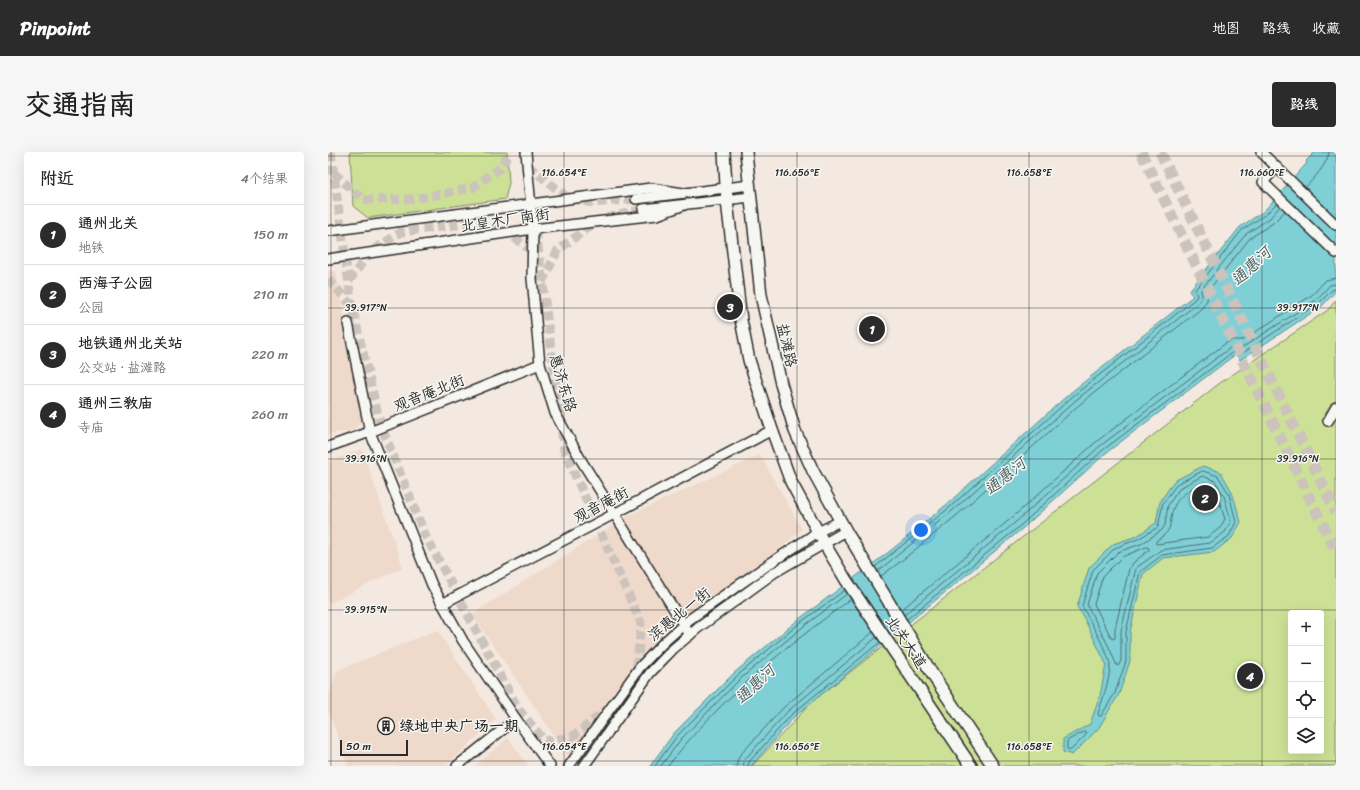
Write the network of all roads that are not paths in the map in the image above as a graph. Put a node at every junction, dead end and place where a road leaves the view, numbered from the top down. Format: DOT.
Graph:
graph roads {
  1 [pos="526,152"];
  2 [pos="724,152"];
  3 [pos="746,152"];
  4 [pos="1261,152"];
  5 [pos="1276,168"];
  6 [pos="750,185"];
  7 [pos="726,188"];
  8 [pos="683,193"];
  9 [pos="751,197"];
  10 [pos="636,199"];
  11 [pos="727,201"];
  12 [pos="530,205"];
  13 [pos="684,205"];
  14 [pos="643,209"];
  15 [pos="1336,225"];
  16 [pos="533,229"];
  17 [pos="328,231"];
  18 [pos="1336,253"];
  19 [pos="328,259"];
  20 [pos="348,323"];
  21 [pos="540,364"];
  22 [pos="1336,407"];
  23 [pos="1328,421"];
  24 [pos="772,430"];
  25 [pos="370,432"];
  26 [pos="328,447"];
  27 [pos="614,514"];
  28 [pos="840,520"];
  29 [pos="846,531"];
  30 [pos="818,532"];
  31 [pos="824,543"];
  32 [pos="442,604"];
  33 [pos="684,625"];
  34 [pos="690,635"];
  35 [pos="516,719"];
  36 [pos="457,766"];
  37 [pos="550,766"];
  38 [pos="569,766"];
  39 [pos="584,766"];
  40 [pos="971,766"];
  41 [pos="993,766"];
  1 -- 12 [label="street, 惠济东路"];
  2 -- 7 [label="main road"];
  3 -- 6 [label="main road, 盐滩路"];
  4 -- 5 [label="street"];
  5 -- 15 [label="street"];
  5 -- 18 [label="street"];
  6 -- 7 [label="street, 北皇木厂南街"];
  6 -- 9 [label="main road, 盐滩路"];
  7 -- 8 [label="street, 北皇木厂南街"];
  7 -- 11 [label="main road"];
  8 -- 10 [label="street, 北皇木厂南街"];
  8 -- 12 [label="street, 北皇木厂南街"];
  9 -- 11 [label="street, 北皇木厂南街"];
  9 -- 28 [label="main road, 盐滩路"];
  11 -- 13 [label="street, 北皇木厂南街"];
  11 -- 24 [label="main road"];
  12 -- 16 [label="street, 惠济东路"];
  12 -- 17 [label="street, 北皇木厂南街"];
  13 -- 14 [label="street, 北皇木厂南街"];
  13 -- 16 [label="street, 北皇木厂南街"];
  16 -- 19 [label="street, 北皇木厂南街"];
  16 -- 21 [label="street, 惠济东路"];
  20 -- 25 [label="street"];
  21 -- 25 [label="street, 观音庵北街"];
  21 -- 27 [label="street, 惠济东路"];
  22 -- 23 [label="street"];
  24 -- 27 [label="street, 观音庵街"];
  24 -- 30 [label="main road"];
  25 -- 26 [label="street, 观音庵北街"];
  25 -- 32 [label="street"];
  27 -- 32 [label="street, 观音庵街"];
  27 -- 33 [label="street, 惠济东路"];
  28 -- 29 [label="main road, 盐滩路"];
  28 -- 30 [label="street, 滨惠北一街"];
  29 -- 31 [label="street, 滨惠北一街"];
  29 -- 41 [label="main road, 北关大道"];
  30 -- 31 [label="main road, 北关大道"];
  30 -- 33 [label="street, 滨惠北一街"];
  31 -- 34 [label="street, 滨惠北一街"];
  31 -- 40 [label="main road, 北关大道"];
  32 -- 35 [label="street"];
  33 -- 34 [label="street, 惠济东路"];
  33 -- 38 [label="street, 滨惠北一街"];
  34 -- 39 [label="street, 滨惠北一街"];
  35 -- 36 [label="street"];
  35 -- 37 [label="street"];
}
